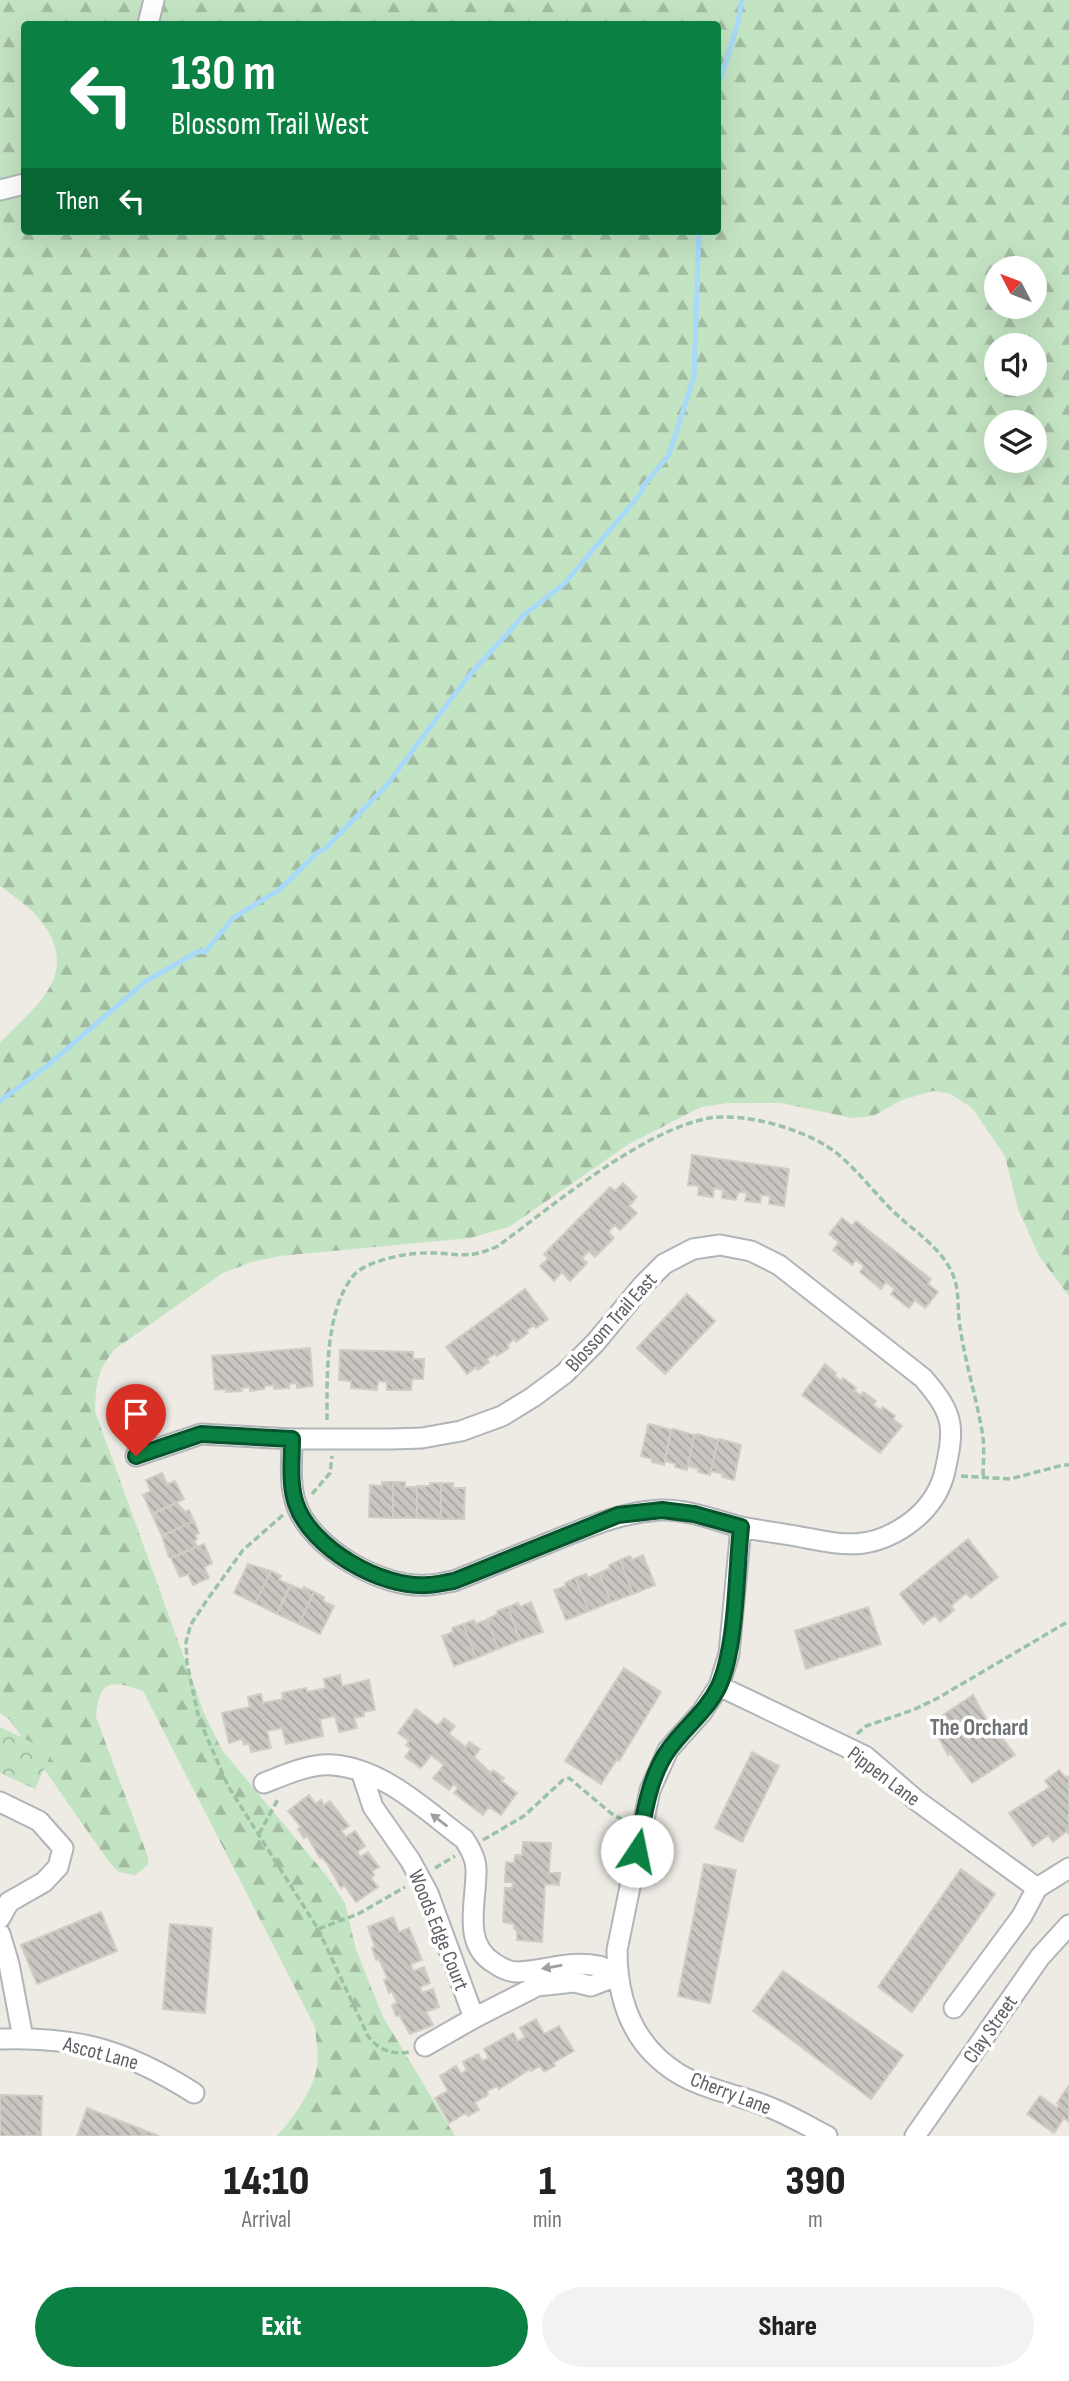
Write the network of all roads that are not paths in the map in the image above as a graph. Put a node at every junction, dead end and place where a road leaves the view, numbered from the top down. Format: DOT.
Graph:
graph roads {
  1 [pos="154,0"];
  2 [pos="149,21"];
  3 [pos="21,185"];
  4 [pos="0,190"];
  5 [pos="292,1439"];
  6 [pos="136,1456"];
  7 [pos="741,1527"];
  8 [pos="719,1686"];
  9 [pos="360,1771"];
  10 [pos="264,1783"];
  11 [pos="0,1802"];
  12 [pos="1069,1868"];
  13 [pos="1037,1888"];
  14 [pos="0,1918"];
  15 [pos="1069,1925"];
  16 [pos="0,1934"];
  17 [pos="617,1976"];
  18 [pos="954,2008"];
  19 [pos="474,2018"];
  20 [pos="23,2038"];
  21 [pos="0,2039"];
  22 [pos="425,2046"];
  23 [pos="194,2093"];
  24 [pos="827,2136"];
  25 [pos="915,2136"];
  1 -- 2 [label="street"];
  3 -- 4 [label="street"];
  5 -- 6 [label="street, Blossom Trail East"];
  5 -- 7 [label="street, Blossom Trail East"];
  5 -- 7 [label="street, Blossom Trail East"];
  7 -- 8 [label="street, Cherry Lane"];
  8 -- 13 [label="street, Pippen Lane"];
  8 -- 17 [label="street, Cherry Lane"];
  9 -- 10 [label="street"];
  17 -- 9 [label="street, Woods Edge Court, one-way"];
  9 -- 19 [label="street, Woods Edge Court"];
  11 -- 14 [label="street"];
  12 -- 13 [label="street"];
  13 -- 18 [label="street"];
  15 -- 25 [label="street, Clay Street"];
  16 -- 20 [label="street"];
  17 -- 19 [label="street, Woods Edge Court"];
  17 -- 24 [label="street, Cherry Lane"];
  19 -- 22 [label="street, Woods Edge Court"];
  20 -- 21 [label="street, Ascot Lane"];
  20 -- 23 [label="street, Ascot Lane"];
}
